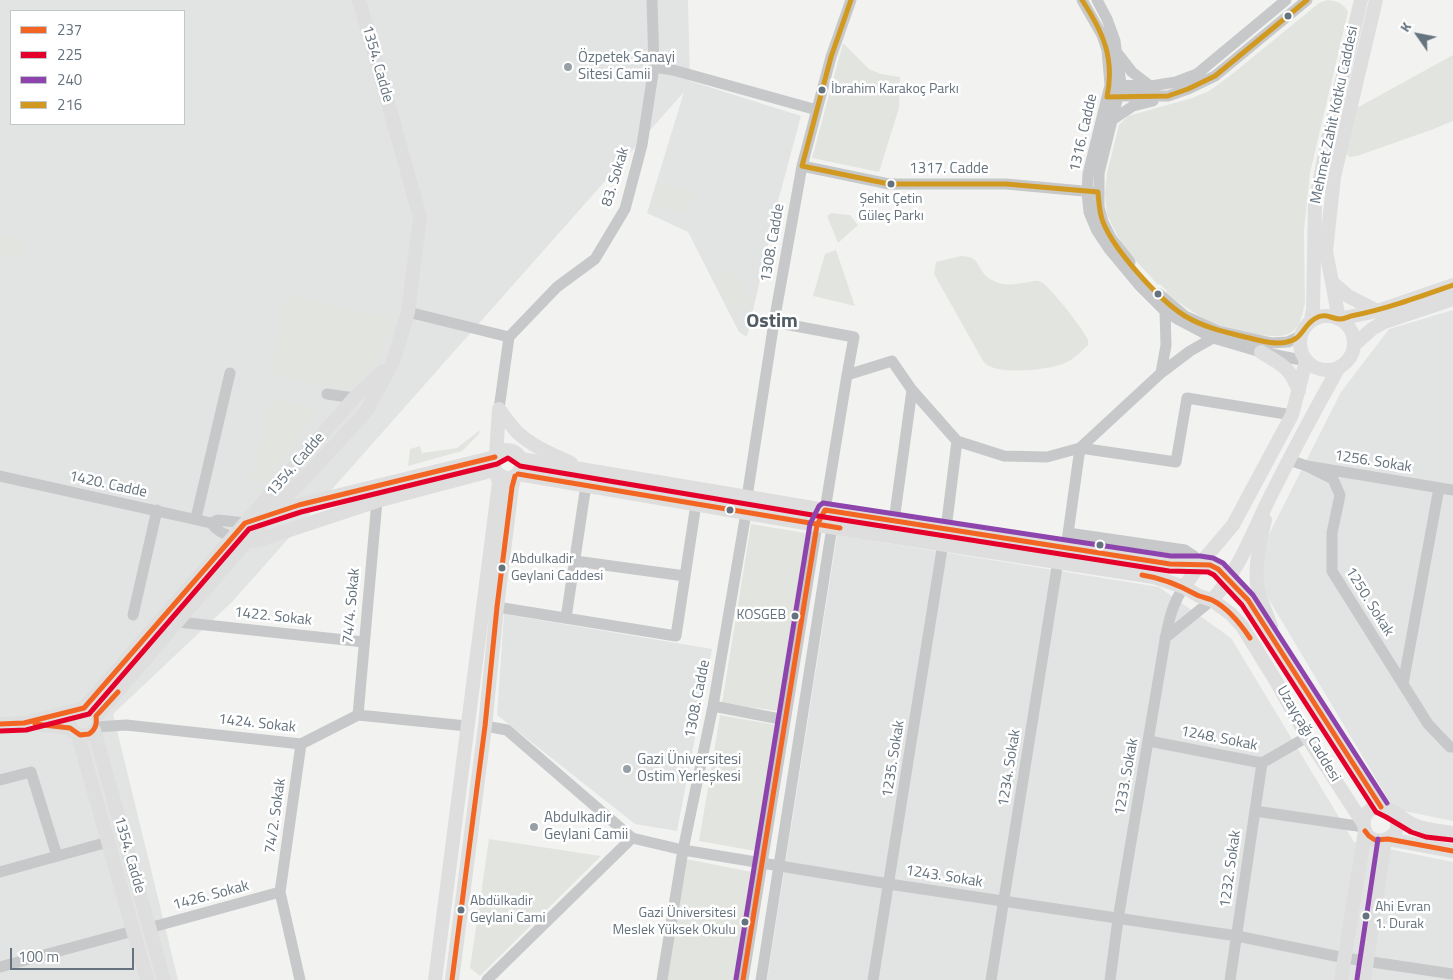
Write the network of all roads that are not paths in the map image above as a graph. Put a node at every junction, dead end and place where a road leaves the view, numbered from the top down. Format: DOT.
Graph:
graph roads {
  1 [pos="358,0"];
  2 [pos="652,0"];
  3 [pos="851,0"];
  4 [pos="1082,0"];
  5 [pos="1097,0"];
  6 [pos="1286,0"];
  7 [pos="1307,0"];
  8 [pos="1376,0"];
  9 [pos="1357,2"];
  10 [pos="1116,52"];
  11 [pos="654,67"];
  12 [pos="1151,86"];
  13 [pos="1114,90"];
  14 [pos="1168,96"];
  15 [pos="817,110"];
  16 [pos="1112,120"];
  17 [pos="802,166"];
  18 [pos="1092,192"];
  19 [pos="1333,283"];
  20 [pos="1453,285"];
  21 [pos="1453,299"];
  22 [pos="1166,310"];
  23 [pos="1377,311"];
  24 [pos="408,312"];
  25 [pos="1339,319"];
  26 [pos="1311,320"];
  27 [pos="774,322"];
  28 [pos="1300,336"];
  29 [pos="509,337"];
  30 [pos="1214,338"];
  31 [pos="1354,345"];
  32 [pos="1261,352"];
  33 [pos="1306,361"];
  34 [pos="393,362"];
  35 [pos="1339,367"];
  36 [pos="230,373"];
  37 [pos="1161,373"];
  38 [pos="847,375"];
  39 [pos="912,390"];
  40 [pos="1299,391"];
  41 [pos="354,398"];
  42 [pos="368,408"];
  43 [pos="498,409"];
  44 [pos="343,411"];
  45 [pos="1292,415"];
  46 [pos="357,421"];
  47 [pos="957,441"];
  48 [pos="1080,448"];
  49 [pos="519,457"];
  50 [pos="1289,460"];
  51 [pos="495,464"];
  52 [pos="1307,466"];
  53 [pos="585,470"];
  54 [pos="516,475"];
  55 [pos="0,476"];
  56 [pos="302,481"];
  57 [pos="586,486"];
  58 [pos="1439,488"];
  59 [pos="1453,490"];
  60 [pos="747,497"];
  61 [pos="1270,497"];
  62 [pos="317,501"];
  63 [pos="377,501"];
  64 [pos="696,504"];
  65 [pos="157,510"];
  66 [pos="825,510"];
  67 [pos="746,512"];
  68 [pos="266,516"];
  69 [pos="196,518"];
  70 [pos="894,521"];
  71 [pos="211,523"];
  72 [pos="245,523"];
  73 [pos="817,524"];
  74 [pos="832,527"];
  75 [pos="946,528"];
  76 [pos="1068,533"];
  77 [pos="234,537"];
  78 [pos="248,540"];
  79 [pos="943,544"];
  80 [pos="1066,548"];
  81 [pos="575,561"];
  82 [pos="1058,561"];
  83 [pos="1200,564"];
  84 [pos="685,576"];
  85 [pos="1228,580"];
  86 [pos="1184,587"];
  87 [pos="1212,600"];
  88 [pos="497,608"];
  89 [pos="133,615"];
  90 [pos="566,618"];
  91 [pos="178,622"];
  92 [pos="1165,638"];
  93 [pos="364,642"];
  94 [pos="1277,646"];
  95 [pos="1403,684"];
  96 [pos="713,706"];
  97 [pos="78,710"];
  98 [pos="358,715"];
  99 [pos="785,720"];
  100 [pos="24,723"];
  101 [pos="96,723"];
  102 [pos="0,724"];
  103 [pos="467,726"];
  104 [pos="485,726"];
  105 [pos="74,732"];
  106 [pos="1307,737"];
  107 [pos="1148,741"];
  108 [pos="302,744"];
  109 [pos="1453,747"];
  110 [pos="1262,763"];
  111 [pos="0,780"];
  112 [pos="1386,809"];
  113 [pos="1255,811"];
  114 [pos="1364,827"];
  115 [pos="1453,833"];
  116 [pos="632,838"];
  117 [pos="1387,840"];
  118 [pos="108,842"];
  119 [pos="683,850"];
  120 [pos="1453,851"];
  121 [pos="58,856"];
  122 [pos="762,863"];
  123 [pos="779,866"];
  124 [pos="0,872"];
  125 [pos="890,884"];
  126 [pos="280,892"];
  127 [pos="1004,901"];
  128 [pos="1118,919"];
  129 [pos="149,928"];
  130 [pos="133,931"];
  131 [pos="1237,936"];
  132 [pos="1345,958"];
  133 [pos="1367,961"];
  134 [pos="0,968"];
  135 [pos="1453,974"];
  136 [pos="146,980"];
  137 [pos="164,980"];
  138 [pos="300,980"];
  139 [pos="435,980"];
  140 [pos="452,980"];
  141 [pos="487,980"];
  142 [pos="662,980"];
  143 [pos="743,980"];
  144 [pos="761,980"];
  145 [pos="873,980"];
  146 [pos="991,980"];
  147 [pos="1110,980"];
  148 [pos="1230,980"];
  149 [pos="1341,980"];
  150 [pos="1364,980"];
  1 -- 24 [label="main road, 1354. Cadde"];
  2 -- 11 [label="street, 83. Sokak"];
  3 -- 15 [label="street, 1308. Cadde"];
  4 -- 13 [label="street, 1316. Cadde"];
  5 -- 10 [label="street, 1316. Cadde"];
  6 -- 12 [label="street"];
  7 -- 14 [label="street"];
  8 -- 19 [label="main road, Mehmet Zahit Kotku Caddesi"];
  9 -- 26 [label="main road, Mehmet Zahit Kotku Caddesi"];
  10 -- 12 [label="street"];
  10 -- 13 [label="street, 1316. Cadde"];
  11 -- 15 [label="street"];
  11 -- 29 [label="street, 83. Sokak"];
  12 -- 13 [label="street"];
  13 -- 14 [label="street"];
  13 -- 16 [label="street, 1316. Cadde"];
  13 -- 18 [label="street, 1316. Cadde"];
  14 -- 16 [label="street"];
  15 -- 17 [label="street, 1308. Cadde"];
  16 -- 18 [label="street, 1316. Cadde"];
  17 -- 18 [label="street, 1317. Cadde"];
  17 -- 27 [label="street, 1308. Cadde"];
  18 -- 22 [label="street, 1316. Cadde"];
  18 -- 28 [label="street, 1316. Cadde"];
  19 -- 23 [label="main road"];
  19 -- 25 [label="main road, Mehmet Zahit Kotku Caddesi"];
  20 -- 23 [label="main road"];
  21 -- 31 [label="main road"];
  22 -- 30 [label="street, 1316. Cadde"];
  22 -- 37 [label="street"];
  23 -- 25 [label="main road"];
  24 -- 29 [label="street"];
  24 -- 34 [label="main road, 1354. Cadde"];
  25 -- 26 [label="main road"];
  25 -- 31 [label="main road"];
  26 -- 28 [label="main road"];
  27 -- 38 [label="street"];
  27 -- 60 [label="street, 1308. Cadde"];
  28 -- 33 [label="main road"];
  29 -- 43 [label="street"];
  30 -- 32 [label="street, 1316. Cadde"];
  30 -- 37 [label="street"];
  31 -- 35 [label="main road"];
  32 -- 33 [label="street, 1316. Cadde"];
  32 -- 40 [label="main road"];
  33 -- 35 [label="main road"];
  33 -- 40 [label="main road"];
  34 -- 41 [label="main road, 1354. Cadde"];
  34 -- 42 [label="main road, 1354. Cadde"];
  35 -- 50 [label="main road"];
  36 -- 69 [label="street"];
  37 -- 48 [label="street"];
  38 -- 39 [label="street"];
  38 -- 66 [label="street"];
  39 -- 47 [label="street"];
  39 -- 70 [label="street"];
  40 -- 45 [label="main road"];
  41 -- 42 [label="main road"];
  41 -- 44 [label="main road, 1354. Cadde"];
  41 -- 44 [label="street"];
  42 -- 46 [label="main road, 1354. Cadde"];
  43 -- 49 [label="main road"];
  43 -- 51 [label="main road"];
  43 -- 53 [label="main road"];
  44 -- 46 [label="main road"];
  44 -- 72 [label="main road, 1354. Cadde"];
  45 -- 48 [label="street"];
  45 -- 83 [label="main road"];
  46 -- 56 [label="main road, 1354. Cadde"];
  47 -- 48 [label="street"];
  47 -- 75 [label="street"];
  48 -- 76 [label="street"];
  49 -- 51 [label="main road"];
  49 -- 53 [label="main road"];
  49 -- 54 [label="main road"];
  50 -- 52 [label="street, 1256. Sokak"];
  50 -- 61 [label="main road"];
  51 -- 54 [label="main road"];
  51 -- 62 [label="main road"];
  51 -- 63 [label="main road"];
  51 -- 103 [label="main road"];
  52 -- 58 [label="street, 1256. Sokak"];
  52 -- 95 [label="street, 1250. Sokak"];
  53 -- 60 [label="main road"];
  54 -- 57 [label="main road"];
  54 -- 88 [label="main road"];
  55 -- 65 [label="street, 1420. Cadde"];
  56 -- 62 [label="main road"];
  56 -- 68 [label="main road, 1354. Cadde"];
  57 -- 64 [label="main road"];
  57 -- 81 [label="street"];
  58 -- 59 [label="street, 1256. Sokak"];
  58 -- 95 [label="street"];
  60 -- 66 [label="main road"];
  61 -- 85 [label="main road"];
  61 -- 94 [label="main road"];
  62 -- 68 [label="main road"];
  63 -- 78 [label="main road"];
  63 -- 93 [label="street, 74/4. Sokak"];
  64 -- 67 [label="main road"];
  64 -- 84 [label="street"];
  65 -- 69 [label="street, 1420. Cadde"];
  65 -- 89 [label="street"];
  66 -- 70 [label="main road"];
  66 -- 73 [label="street"];
  66 -- 74 [label="street"];
  67 -- 73 [label="main road"];
  67 -- 96 [label="street, 1308. Cadde"];
  68 -- 72 [label="main road"];
  68 -- 78 [label="main road, 1354. Cadde"];
  69 -- 71 [label="street, 1420. Cadde"];
  70 -- 75 [label="main road"];
  71 -- 72 [label="street, 1420. Cadde"];
  71 -- 77 [label="street, 1420. Cadde"];
  72 -- 77 [label="main road, 1354. Cadde"];
  73 -- 74 [label="main road"];
  73 -- 99 [label="street"];
  74 -- 79 [label="main road"];
  74 -- 123 [label="street"];
  75 -- 80 [label="main road"];
  76 -- 80 [label="street"];
  76 -- 83 [label="street"];
  77 -- 78 [label="main road"];
  77 -- 97 [label="main road, 1354. Cadde"];
  78 -- 91 [label="main road, 1354. Cadde"];
  79 -- 82 [label="main road"];
  79 -- 125 [label="street, 1235. Sokak"];
  80 -- 83 [label="main road"];
  81 -- 84 [label="street"];
  81 -- 90 [label="street"];
  82 -- 86 [label="main road"];
  82 -- 127 [label="street, 1234. Sokak"];
  83 -- 85 [label="main road"];
  83 -- 86 [label="main road"];
  84 -- 90 [label="street"];
  85 -- 87 [label="main road"];
  85 -- 94 [label="main road, Uzayçağı Caddesi"];
  86 -- 87 [label="main road"];
  86 -- 92 [label="street, 1233. Sokak"];
  87 -- 92 [label="street"];
  87 -- 106 [label="main road, Uzayçağı Caddesi"];
  88 -- 90 [label="street"];
  88 -- 104 [label="main road"];
  91 -- 93 [label="street, 1422. Sokak"];
  91 -- 101 [label="main road, 1354. Cadde"];
  92 -- 107 [label="street, 1233. Sokak"];
  93 -- 98 [label="street, 74/4. Sokak"];
  94 -- 112 [label="main road, Uzayçağı Caddesi"];
  95 -- 109 [label="street, 1250. Sokak"];
  96 -- 99 [label="street"];
  96 -- 119 [label="street, 1308. Cadde"];
  97 -- 100 [label="main road"];
  97 -- 101 [label="main road"];
  97 -- 105 [label="main road, 1354. Cadde"];
  98 -- 103 [label="street"];
  98 -- 108 [label="street, 1424. Sokak"];
  99 -- 122 [label="street"];
  100 -- 102 [label="main road"];
  100 -- 105 [label="main road"];
  101 -- 105 [label="main road"];
  101 -- 108 [label="street, 1424. Sokak"];
  101 -- 129 [label="main road, 1354. Cadde"];
  103 -- 104 [label="main road"];
  103 -- 139 [label="main road"];
  104 -- 116 [label="street"];
  104 -- 140 [label="main road"];
  105 -- 118 [label="main road, 1354. Cadde"];
  106 -- 110 [label="street, 1248. Sokak"];
  106 -- 114 [label="main road, Uzayçağı Caddesi"];
  107 -- 110 [label="street, 1248. Sokak"];
  107 -- 128 [label="street, 1233. Sokak"];
  108 -- 126 [label="street, 74/2. Sokak"];
  110 -- 113 [label="street, 1232. Sokak"];
  111 -- 121 [label="street"];
  112 -- 114 [label="main road"];
  112 -- 115 [label="main road, Uzayçağı Caddesi"];
  112 -- 117 [label="main road"];
  113 -- 114 [label="street"];
  113 -- 131 [label="street, 1232. Sokak"];
  114 -- 117 [label="main road"];
  114 -- 132 [label="main road"];
  116 -- 119 [label="street, 1243. Sokak"];
  116 -- 141 [label="street"];
  117 -- 120 [label="main road"];
  117 -- 133 [label="main road"];
  118 -- 121 [label="street"];
  118 -- 130 [label="main road, 1354. Cadde"];
  119 -- 122 [label="street, 1243. Sokak"];
  119 -- 142 [label="street, 1308. Cadde"];
  121 -- 124 [label="street"];
  122 -- 123 [label="street, 1243. Sokak"];
  122 -- 143 [label="street"];
  123 -- 125 [label="street, 1243. Sokak"];
  123 -- 144 [label="street"];
  125 -- 127 [label="street, 1243. Sokak"];
  125 -- 145 [label="street, 1235. Sokak"];
  126 -- 129 [label="street, 1426. Sokak"];
  126 -- 138 [label="street"];
  127 -- 128 [label="street, 1243. Sokak"];
  127 -- 146 [label="street, 1234. Sokak"];
  128 -- 131 [label="street, 1243. Sokak"];
  128 -- 147 [label="street, 1233. Sokak"];
  129 -- 137 [label="main road, 1354. Cadde"];
  130 -- 134 [label="street"];
  130 -- 136 [label="main road, 1354. Cadde"];
  131 -- 132 [label="street, 1243. Sokak"];
  131 -- 148 [label="street, 1232. Sokak"];
  132 -- 133 [label="street, 1243. Sokak"];
  132 -- 149 [label="main road"];
  133 -- 135 [label="street, 1243. Sokak"];
  133 -- 150 [label="main road"];
}
